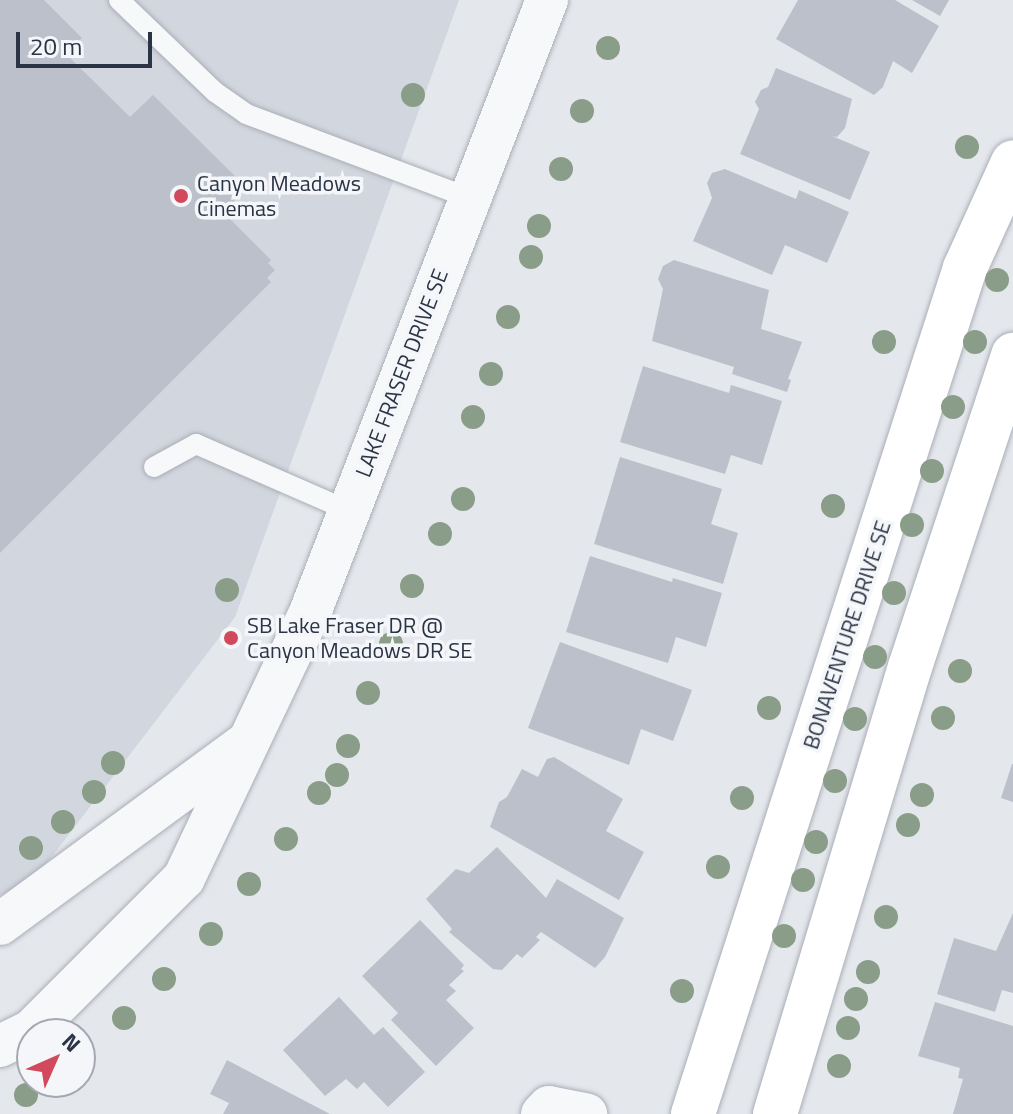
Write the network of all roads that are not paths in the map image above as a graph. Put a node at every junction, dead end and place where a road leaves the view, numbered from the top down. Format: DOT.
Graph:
graph roads {
  1 [pos="119,0"];
  2 [pos="547,0"];
  3 [pos="1013,162"];
  4 [pos="470,198"];
  5 [pos="1013,355"];
  6 [pos="154,467"];
  7 [pos="349,511"];
  8 [pos="249,742"];
  9 [pos="0,924"];
  10 [pos="0,1046"];
  11 [pos="542,1114"];
  12 [pos="586,1114"];
  13 [pos="693,1114"];
  14 [pos="775,1114"];
  1 -- 4 [label="lane"];
  2 -- 4 [label="street, LAKE FRASER DRIVE SE"];
  3 -- 13 [label="street, BONAVENTURE DRIVE SE"];
  4 -- 7 [label="street, LAKE FRASER DRIVE SE"];
  5 -- 14 [label="street"];
  6 -- 7 [label="lane"];
  7 -- 8 [label="street, LAKE FRASER DRIVE SE"];
  8 -- 9 [label="street, LAKE FRASER DRIVE SE"];
  8 -- 10 [label="street, LAKE FRASER DRIVE SE"];
  11 -- 12 [label="street"];
}
